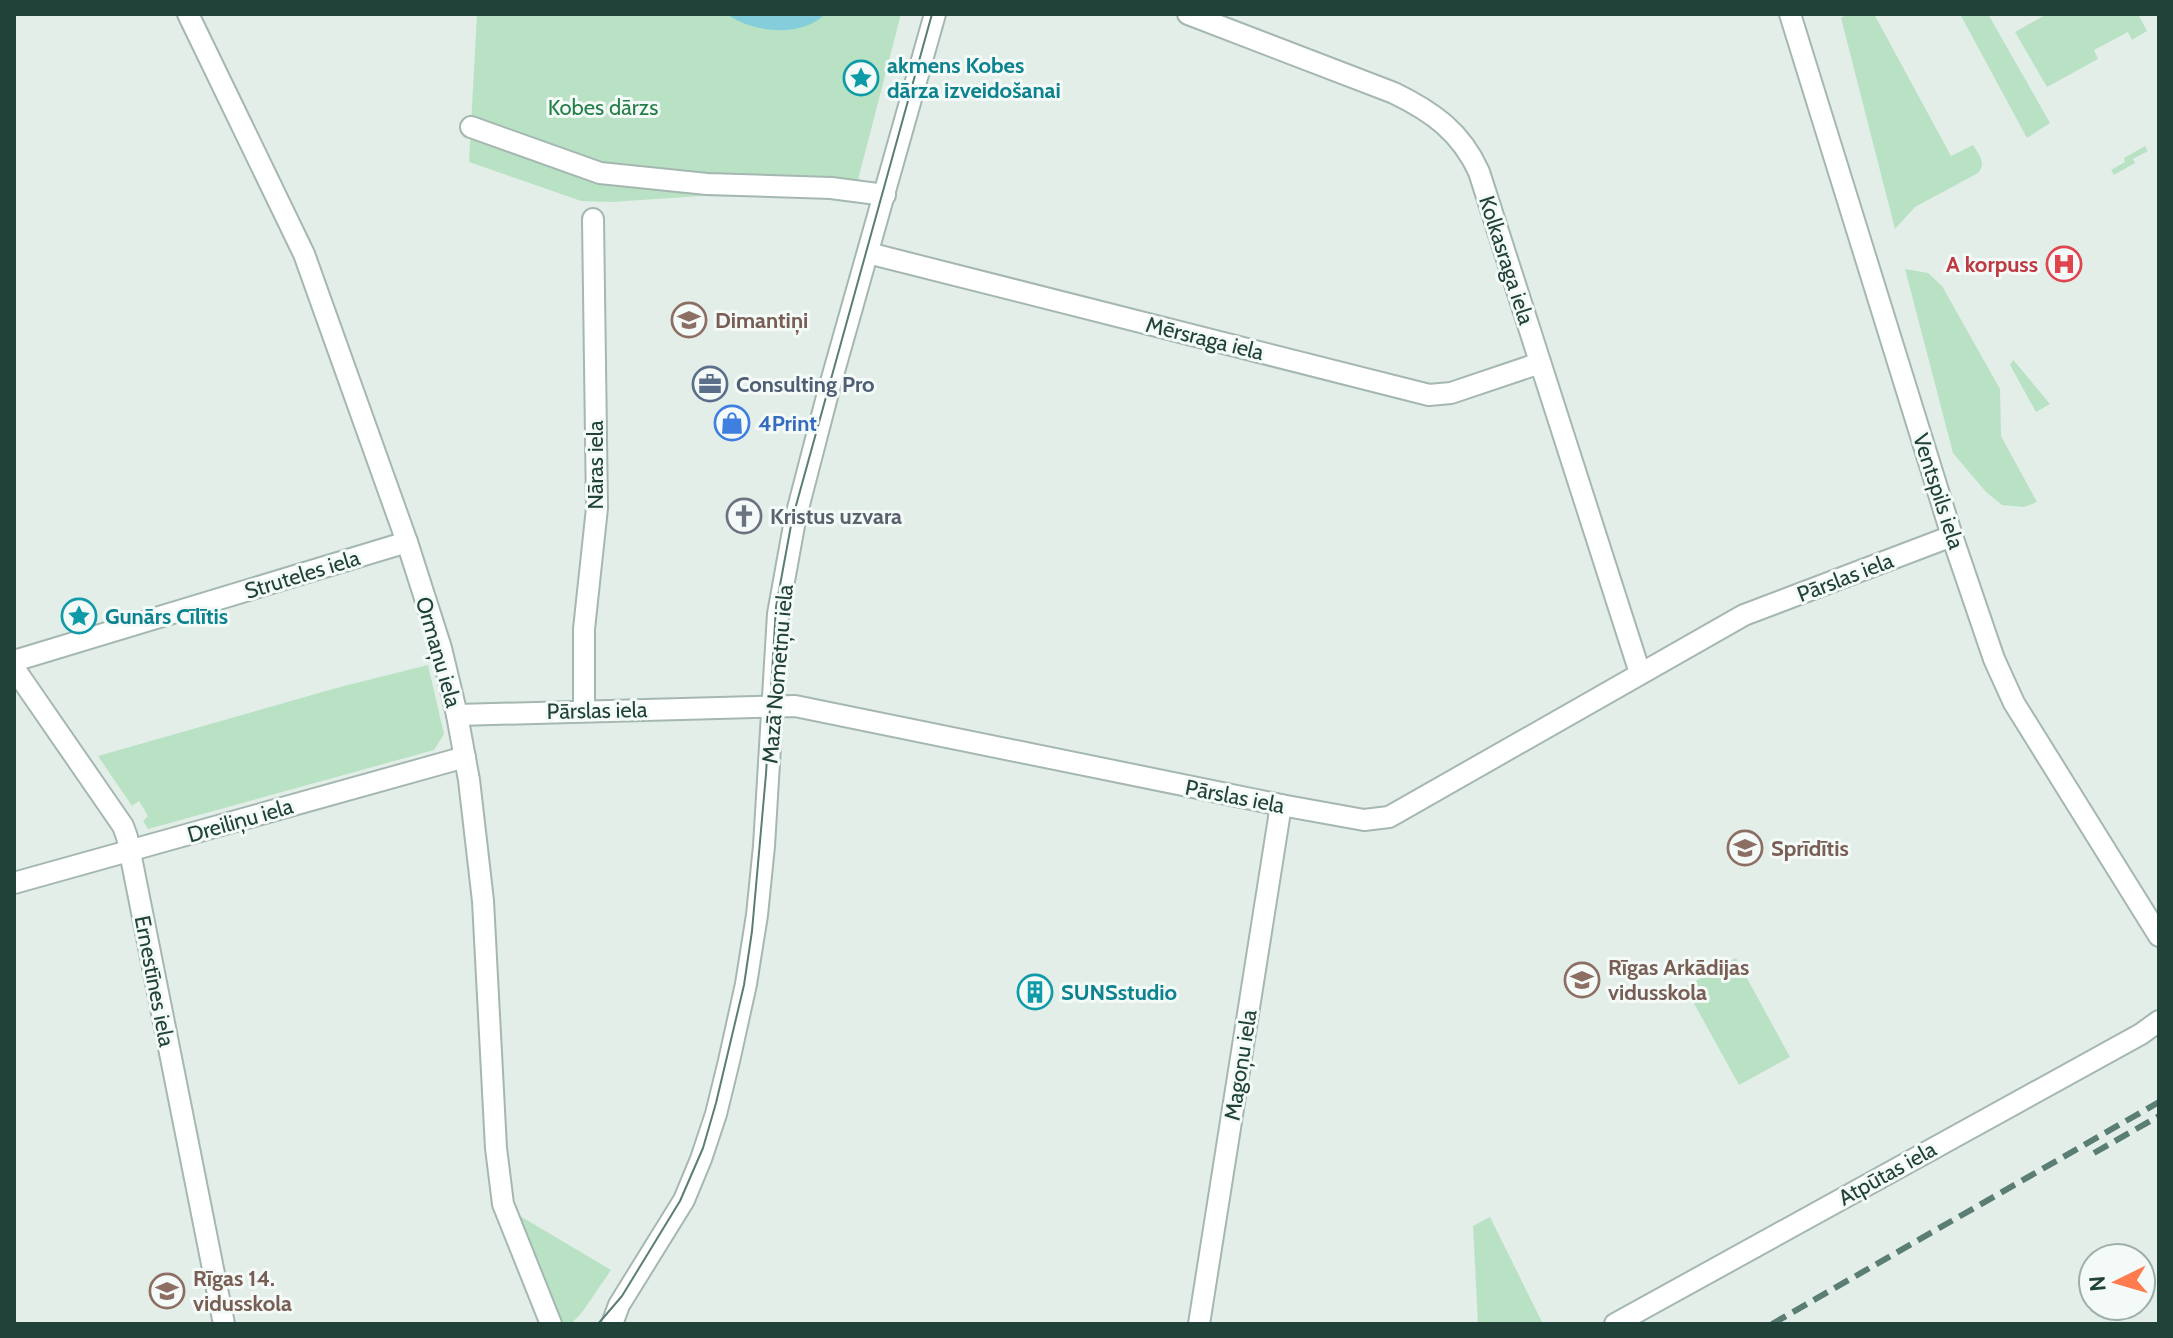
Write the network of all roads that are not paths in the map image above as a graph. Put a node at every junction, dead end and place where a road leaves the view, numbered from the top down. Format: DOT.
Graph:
graph roads {
  1 [pos="188,14"];
  2 [pos="935,14"];
  3 [pos="1188,14"];
  4 [pos="1790,14"];
  5 [pos="471,127"];
  6 [pos="885,195"];
  7 [pos="593,219"];
  8 [pos="868,253"];
  9 [pos="1540,363"];
  10 [pos="1952,536"];
  11 [pos="407,542"];
  12 [pos="14,661"];
  13 [pos="14,668"];
  14 [pos="1640,673"];
  15 [pos="774,706"];
  16 [pos="584,710"];
  17 [pos="457,715"];
  18 [pos="465,757"];
  19 [pos="1281,805"];
  20 [pos="130,851"];
  21 [pos="14,883"];
  22 [pos="2159,936"];
  23 [pos="2159,1021"];
  24 [pos="224,1324"];
  25 [pos="551,1324"];
  26 [pos="612,1324"];
  27 [pos="1199,1324"];
  28 [pos="1615,1324"];
  1 -- 11 [label="street, Ormaņu iela"];
  2 -- 6 [label="street, Mazā Nometņu iela"];
  3 -- 9 [label="street, Kolkasraga iela"];
  4 -- 10 [label="street, Ventspils iela"];
  5 -- 6 [label="street"];
  6 -- 8 [label="street, Mazā Nometņu iela"];
  7 -- 16 [label="street, Nāras iela"];
  8 -- 9 [label="street, Mērsraga iela"];
  8 -- 15 [label="street, Mazā Nometņu iela"];
  9 -- 14 [label="street, Kolkasraga iela"];
  10 -- 14 [label="street, Pārslas iela"];
  10 -- 22 [label="street, Ventspils iela"];
  11 -- 12 [label="street, Struteles iela"];
  11 -- 17 [label="street, Ormaņu iela"];
  13 -- 20 [label="street, Ernestīnes iela"];
  14 -- 19 [label="street, Pārslas iela"];
  15 -- 16 [label="street, Pārslas iela"];
  15 -- 19 [label="street, Pārslas iela"];
  15 -- 26 [label="street, Mazā Nometņu iela"];
  16 -- 17 [label="street, Pārslas iela"];
  17 -- 18 [label="street, Ormaņu iela"];
  18 -- 20 [label="street, Dreiliņu iela"];
  18 -- 25 [label="street, Ormaņu iela"];
  19 -- 27 [label="street, Magoņu iela"];
  20 -- 21 [label="street, Dreiliņu iela"];
  20 -- 24 [label="street, Ernestīnes iela"];
  23 -- 28 [label="street, Atpūtas iela"];
}
